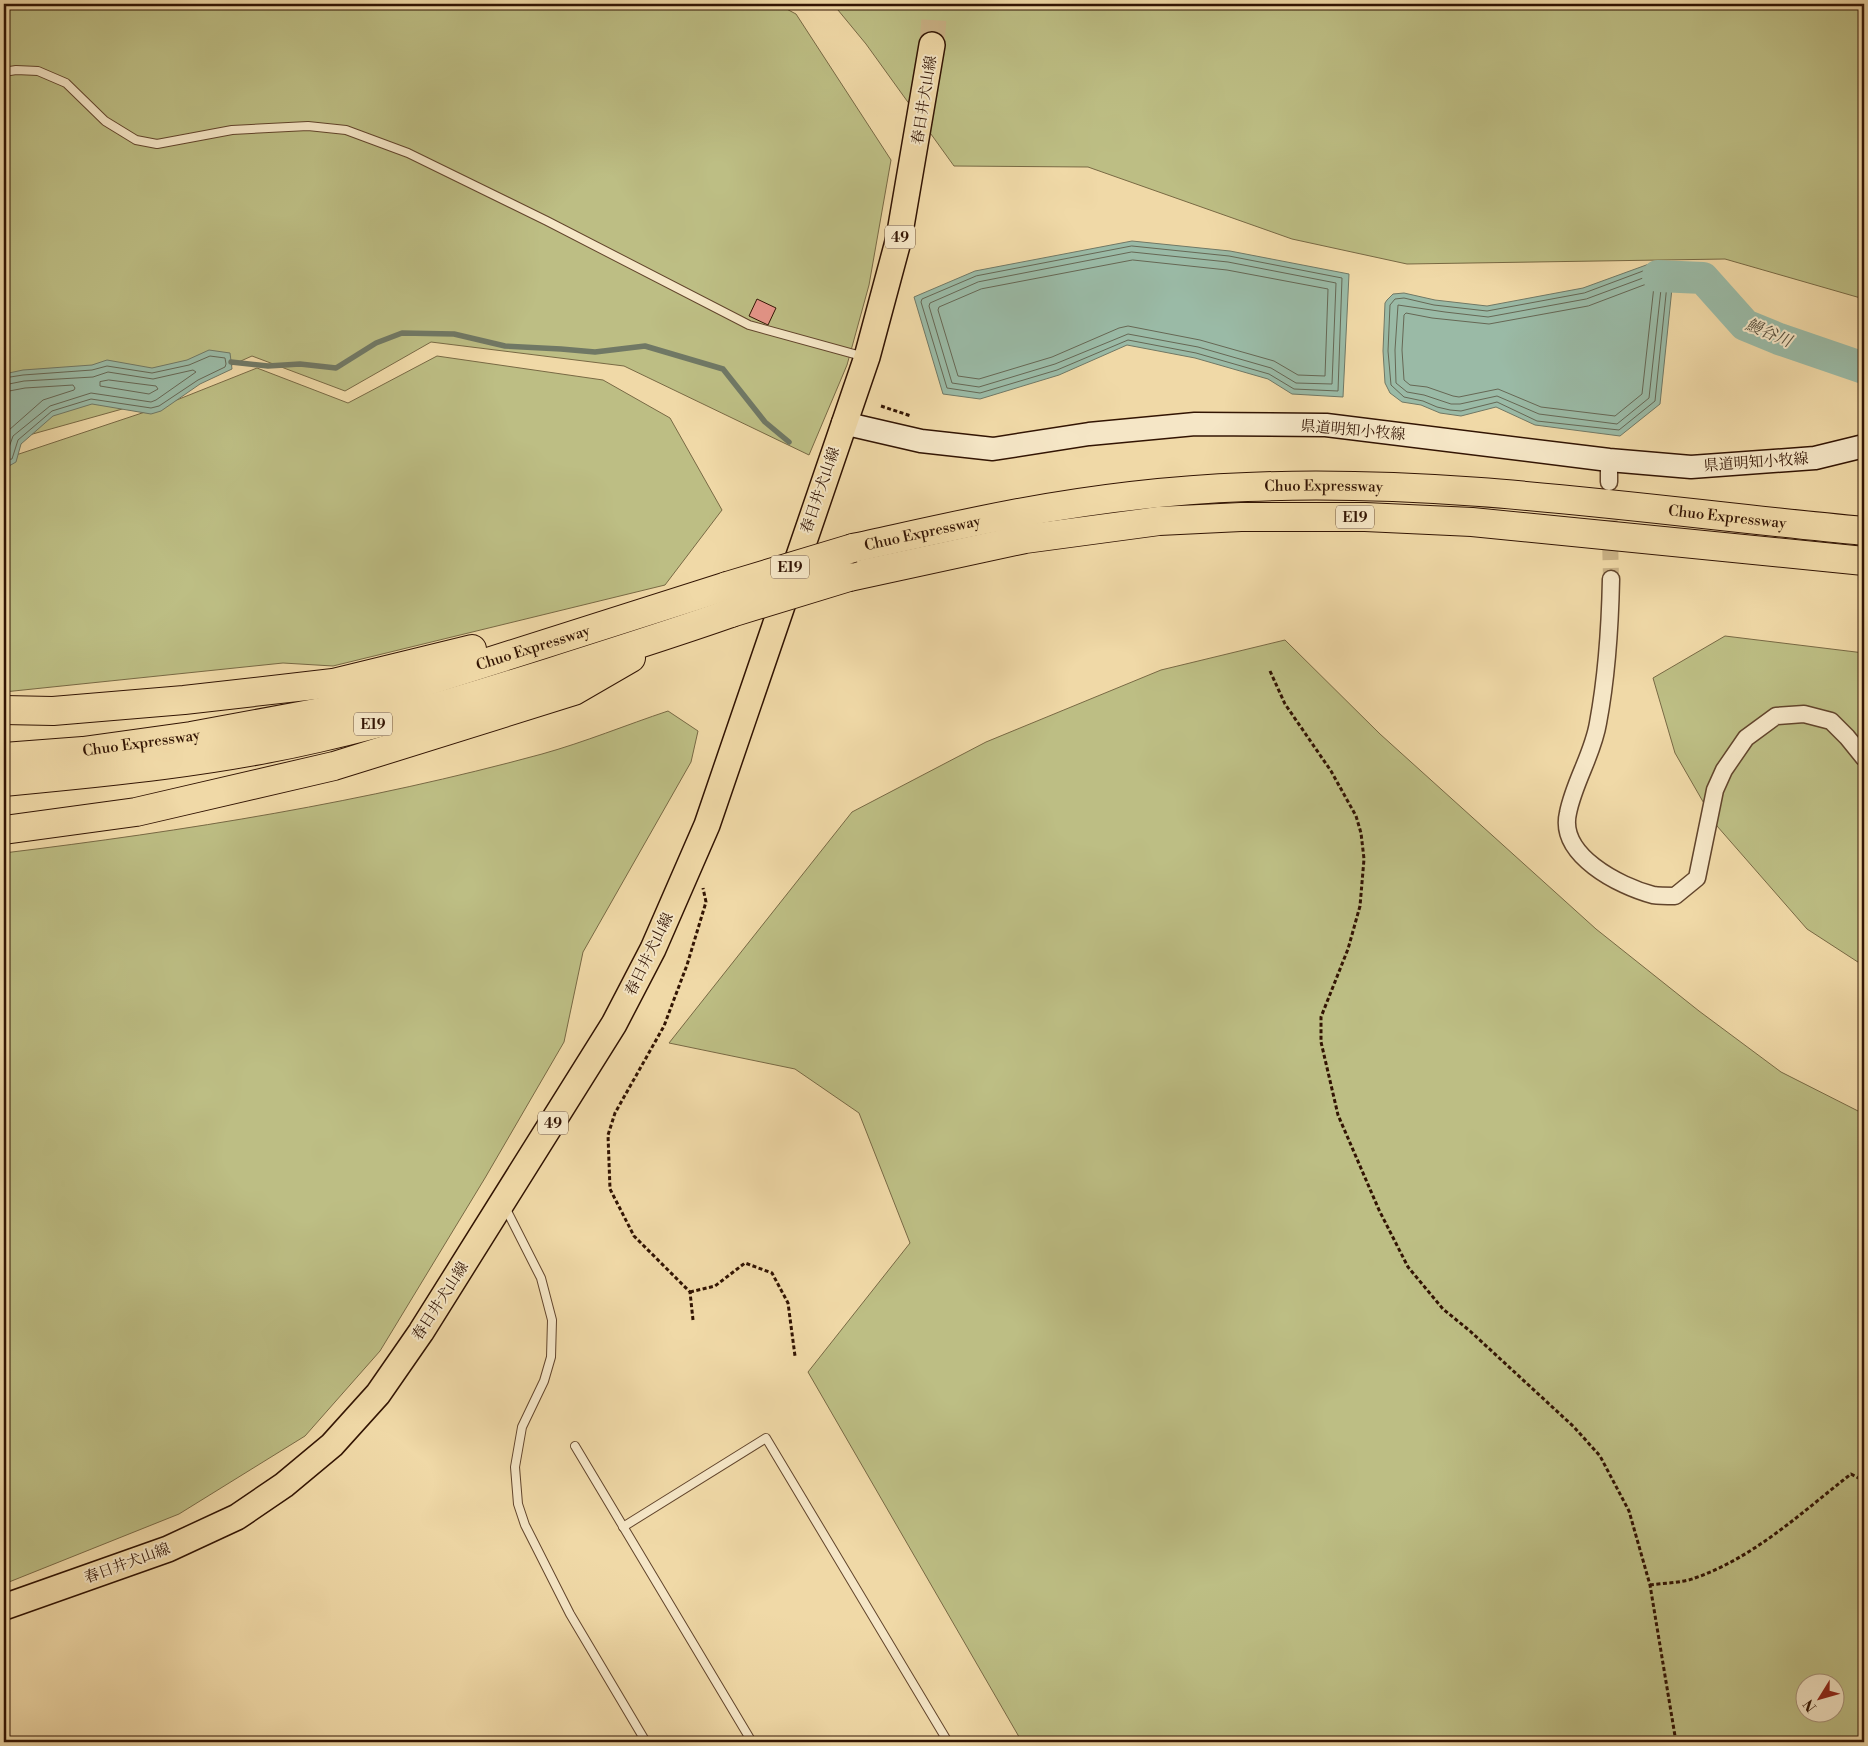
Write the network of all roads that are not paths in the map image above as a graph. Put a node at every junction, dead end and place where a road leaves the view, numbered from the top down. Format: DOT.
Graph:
graph roads {
  1 [pos="932,45"];
  2 [pos="4,72"];
  3 [pos="867,357"];
  4 [pos="843,423"];
  5 [pos="1864,446"];
  6 [pos="1610,460"];
  7 [pos="1608,482"];
  8 [pos="1864,531"];
  9 [pos="1864,562"];
  10 [pos="1611,579"];
  11 [pos="722,588"];
  12 [pos="676,632"];
  13 [pos="4,710"];
  14 [pos="4,757"];
  15 [pos="1864,758"];
  16 [pos="4,782"];
  17 [pos="4,830"];
  18 [pos="503,1203"];
  19 [pos="575,1446"];
  20 [pos="623,1527"];
  21 [pos="4,1607"];
  22 [pos="646,1742"];
  23 [pos="752,1742"];
  24 [pos="948,1742"];
  1 -- 3 [label="main road, 春日井犬山線 / 49"];
  2 -- 3 [label="lane"];
  3 -- 4 [label="main road, 春日井犬山線 / 49"];
  4 -- 6 [label="main road, 県道明知小牧線"];
  4 -- 18 [label="main road, 春日井犬山線 / 49"];
  5 -- 6 [label="main road, 県道明知小牧線"];
  6 -- 7 [label="street"];
  8 -- 11 [label="highway, Chuo Expressway / E19, bridge"];
  9 -- 12 [label="highway, Chuo Expressway / E19, bridge"];
  10 -- 15 [label="street"];
  11 -- 13 [label="highway"];
  11 -- 14 [label="highway, Chuo Expressway / E19"];
  12 -- 16 [label="highway, Chuo Expressway / E19"];
  12 -- 17 [label="highway"];
  18 -- 21 [label="main road, 春日井犬山線 / 49"];
  18 -- 22 [label="lane"];
  19 -- 20 [label="lane"];
  20 -- 23 [label="lane"];
  20 -- 24 [label="lane"];
}
